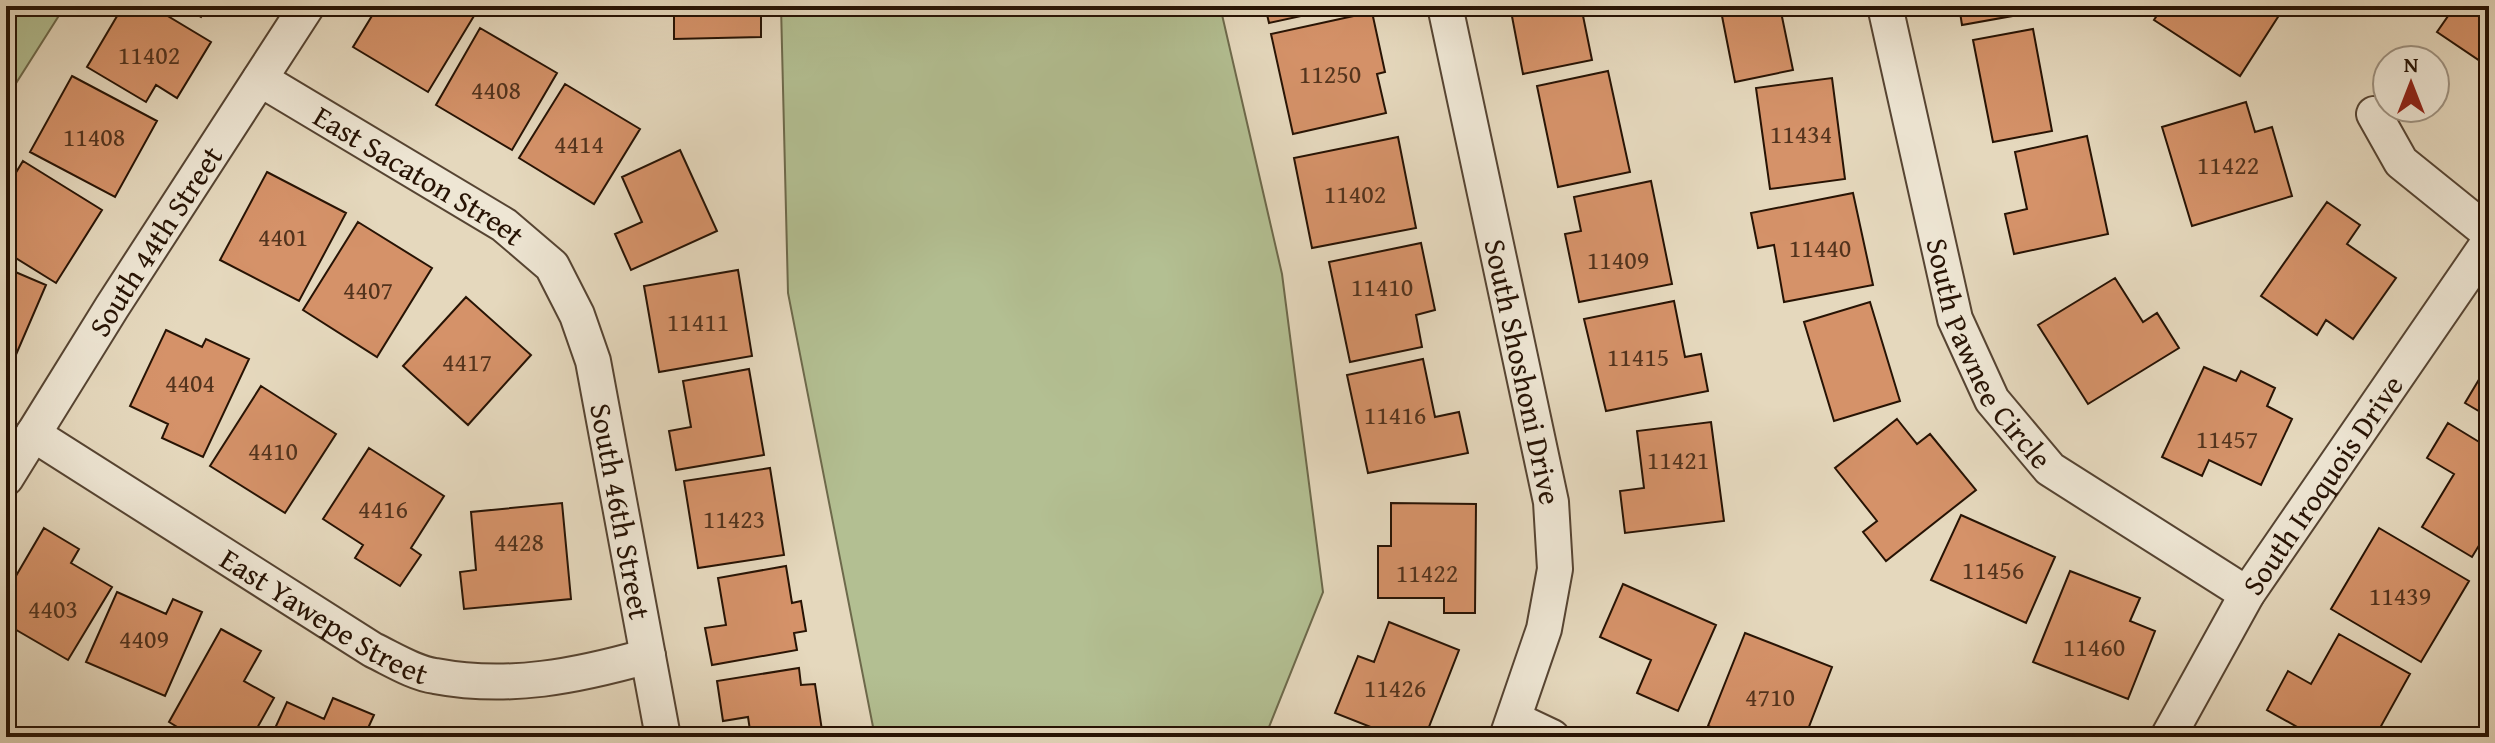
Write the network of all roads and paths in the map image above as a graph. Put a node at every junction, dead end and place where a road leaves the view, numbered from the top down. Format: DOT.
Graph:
graph roads {
  1 [pos="307,6"];
  2 [pos="1445,6"];
  3 [pos="1885,6"];
  4 [pos="260,79"];
  5 [pos="2380,124"];
  6 [pos="2489,233"];
  7 [pos="2489,242"];
  8 [pos="564,289"];
  9 [pos="33,434"];
  10 [pos="6,478"];
  11 [pos="2247,594"];
  12 [pos="648,656"];
  13 [pos="1511,728"];
  14 [pos="663,737"];
  15 [pos="1552,737"];
  16 [pos="2168,737"];
  1 -- 4 [label="street, South 44th Street"];
  2 -- 13 [label="street, South Shoshoni Drive"];
  3 -- 11 [label="street, South Pawnee Circle"];
  4 -- 8 [label="street, East Sacaton Street"];
  4 -- 9 [label="street, South 44th Street"];
  5 -- 6 [label="street"];
  7 -- 11 [label="street, South Iroquois Drive"];
  8 -- 12 [label="street, South 46th Street"];
  9 -- 10 [label="street, South 44th Street"];
  9 -- 12 [label="street, East Yawepe Street"];
  11 -- 16 [label="street, South Iroquois Drive"];
  12 -- 14 [label="street, South 46th Street"];
  13 -- 15 [label="street"];
}
